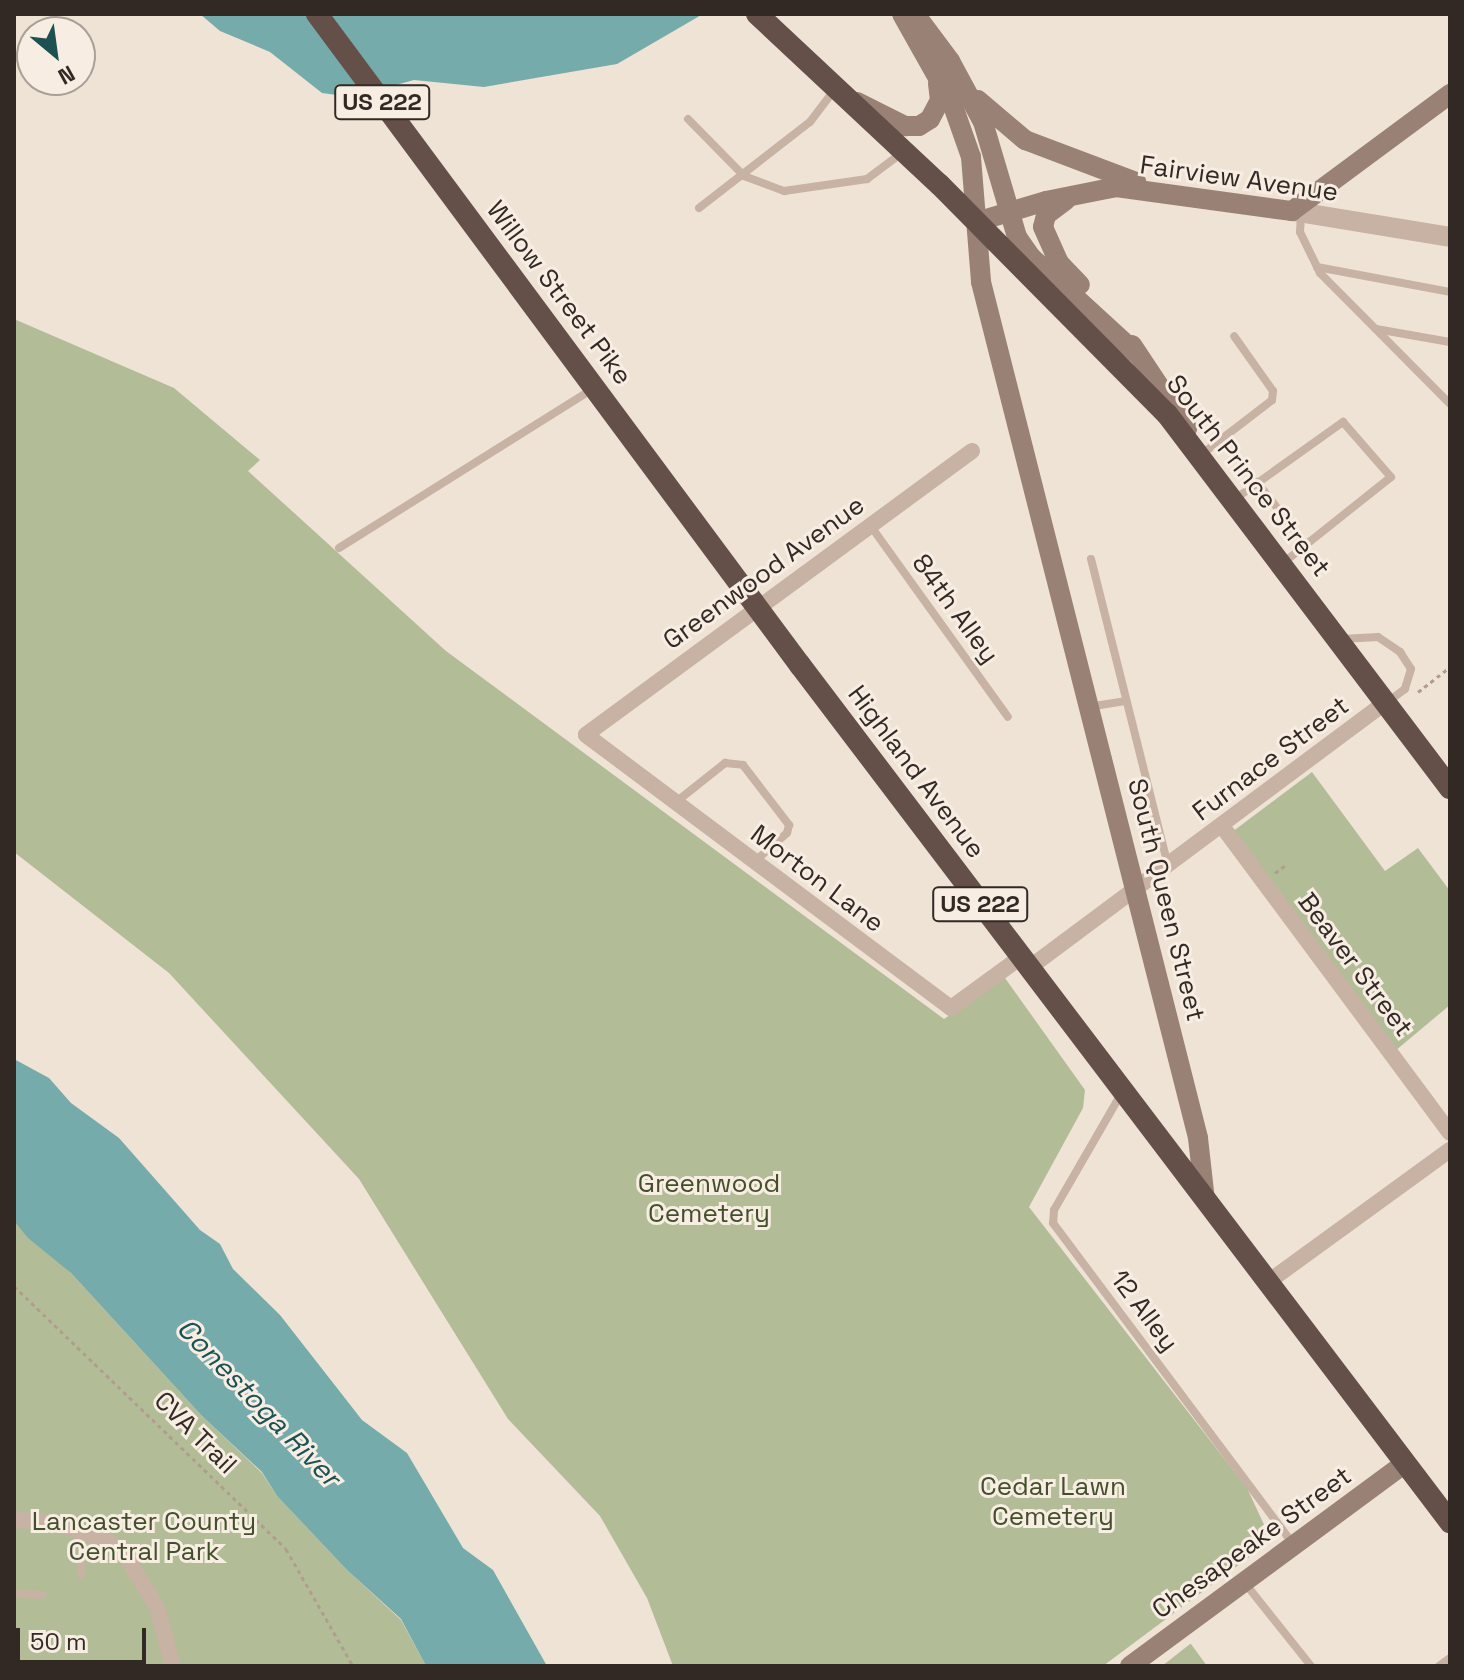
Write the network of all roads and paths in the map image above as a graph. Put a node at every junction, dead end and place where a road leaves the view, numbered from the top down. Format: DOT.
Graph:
graph roads {
  1 [pos="317,14"];
  2 [pos="757,14"];
  3 [pos="902,14"];
  4 [pos="915,14"];
  5 [pos="934,71"];
  6 [pos="835,88"];
  7 [pos="968,90"];
  8 [pos="1450,94"];
  9 [pos="688,119"];
  10 [pos="904,151"];
  11 [pos="744,176"];
  12 [pos="1162,191"];
  13 [pos="1076,194"];
  14 [pos="699,208"];
  15 [pos="1006,212"];
  16 [pos="1296,212"];
  17 [pos="976,222"];
  18 [pos="1450,237"];
  19 [pos="1317,267"];
  20 [pos="1450,292"];
  21 [pos="1375,329"];
  22 [pos="1234,336"];
  23 [pos="1450,342"];
  24 [pos="1138,355"];
  25 [pos="594,388"];
  26 [pos="1437,391"];
  27 [pos="1450,393"];
  28 [pos="1450,404"];
  29 [pos="972,451"];
  30 [pos="1201,454"];
  31 [pos="1257,482"];
  32 [pos="1235,499"];
  33 [pos="870,525"];
  34 [pos="1306,545"];
  35 [pos="339,548"];
  36 [pos="1091,559"];
  37 [pos="1283,562"];
  38 [pos="758,605"];
  39 [pos="1339,639"];
  40 [pos="1127,701"];
  41 [pos="1386,702"];
  42 [pos="1087,708"];
  43 [pos="1008,717"];
  44 [pos="586,735"];
  45 [pos="1450,788"];
  46 [pos="676,802"];
  47 [pos="1222,826"];
  48 [pos="753,863"];
  49 [pos="1287,864"];
  50 [pos="1168,865"];
  51 [pos="1272,876"];
  52 [pos="1135,891"];
  53 [pos="1025,963"];
  54 [pos="1123,1091"];
  55 [pos="1450,1133"];
  56 [pos="1450,1150"];
  57 [pos="1205,1200"];
  58 [pos="1268,1282"];
  59 [pos="14,1286"];
  60 [pos="1405,1463"];
  61 [pos="14,1520"];
  62 [pos="1450,1522"];
  63 [pos="83,1533"];
  64 [pos="1293,1544"];
  65 [pos="81,1575"];
  66 [pos="1243,1581"];
  67 [pos="14,1593"];
  68 [pos="42,1595"];
  69 [pos="1450,1658"];
  70 [pos="173,1666"];
  71 [pos="353,1666"];
  72 [pos="1130,1666"];
  73 [pos="1311,1666"];
  74 [pos="1439,1666"];
  1 -- 25 [label="highway, Willow Street Pike / US 222"];
  2 -- 6 [label="highway"];
  3 -- 5 [label="main road, South Queen Street"];
  4 -- 7 [label="main road"];
  5 -- 6 [label="main road"];
  5 -- 17 [label="main road, South Queen Street"];
  6 -- 10 [label="highway"];
  6 -- 11 [label="lane"];
  7 -- 12 [label="main road"];
  7 -- 15 [label="main road"];
  8 -- 16 [label="main road"];
  9 -- 11 [label="lane"];
  10 -- 11 [label="lane"];
  10 -- 17 [label="highway"];
  11 -- 14 [label="lane"];
  12 -- 13 [label="main road, Fairview Avenue"];
  12 -- 16 [label="main road, Fairview Avenue"];
  13 -- 15 [label="main road, Fairview Avenue"];
  13 -- 24 [label="main road"];
  15 -- 17 [label="main road, Fairview Avenue"];
  15 -- 24 [label="main road"];
  16 -- 18 [label="street, Fairview Avenue"];
  16 -- 19 [label="lane"];
  17 -- 30 [label="highway, South Prince Street"];
  17 -- 42 [label="main road, South Queen Street"];
  19 -- 20 [label="lane"];
  19 -- 21 [label="lane"];
  21 -- 23 [label="lane"];
  21 -- 26 [label="lane"];
  22 -- 30 [label="lane"];
  24 -- 30 [label="main road"];
  25 -- 35 [label="lane"];
  25 -- 38 [label="highway, Willow Street Pike / US 222"];
  26 -- 27 [label="lane"];
  26 -- 28 [label="lane"];
  29 -- 33 [label="street, Greenwood Avenue"];
  30 -- 32 [label="highway, South Prince Street"];
  31 -- 32 [label="lane"];
  31 -- 34 [label="lane"];
  31 -- 34 [label="lane"];
  32 -- 37 [label="highway, South Prince Street"];
  33 -- 38 [label="street, Greenwood Avenue"];
  33 -- 43 [label="lane, 84th Alley"];
  34 -- 37 [label="lane"];
  36 -- 40 [label="lane"];
  37 -- 39 [label="highway, South Prince Street"];
  38 -- 44 [label="street, Greenwood Avenue"];
  38 -- 53 [label="highway, Highland Avenue / US 222"];
  39 -- 41 [label="highway, South Prince Street"];
  39 -- 41 [label="lane"];
  40 -- 42 [label="lane"];
  40 -- 50 [label="lane"];
  41 -- 45 [label="highway, South Prince Street"];
  41 -- 47 [label="street, Furnace Street"];
  42 -- 52 [label="main road, South Queen Street"];
  44 -- 46 [label="street, Morton Lane"];
  46 -- 48 [label="street, Morton Lane"];
  46 -- 48 [label="lane"];
  47 -- 50 [label="street, Furnace Street"];
  47 -- 55 [label="street, Beaver Street"];
  48 -- 53 [label="street, Morton Lane"];
  49 -- 51 [label="path"];
  50 -- 52 [label="street, Furnace Street"];
  52 -- 53 [label="street, Furnace Street"];
  52 -- 57 [label="main road, South Queen Street"];
  53 -- 54 [label="highway, Highland Avenue / US 222"];
  54 -- 57 [label="highway, Highland Avenue / US 222"];
  54 -- 64 [label="lane, 12 Alley"];
  56 -- 58 [label="street"];
  57 -- 58 [label="highway, US 222"];
  58 -- 60 [label="highway, US 222"];
  59 -- 71 [label="path, CVA Trail"];
  60 -- 62 [label="highway, US 222"];
  60 -- 64 [label="main road, Chesapeake Street"];
  61 -- 63 [label="street"];
  63 -- 65 [label="lane"];
  63 -- 70 [label="street"];
  64 -- 66 [label="main road, Chesapeake Street"];
  66 -- 72 [label="main road, Chesapeake Street"];
  66 -- 73 [label="lane"];
  67 -- 68 [label="lane"];
  69 -- 74 [label="lane"];
}
